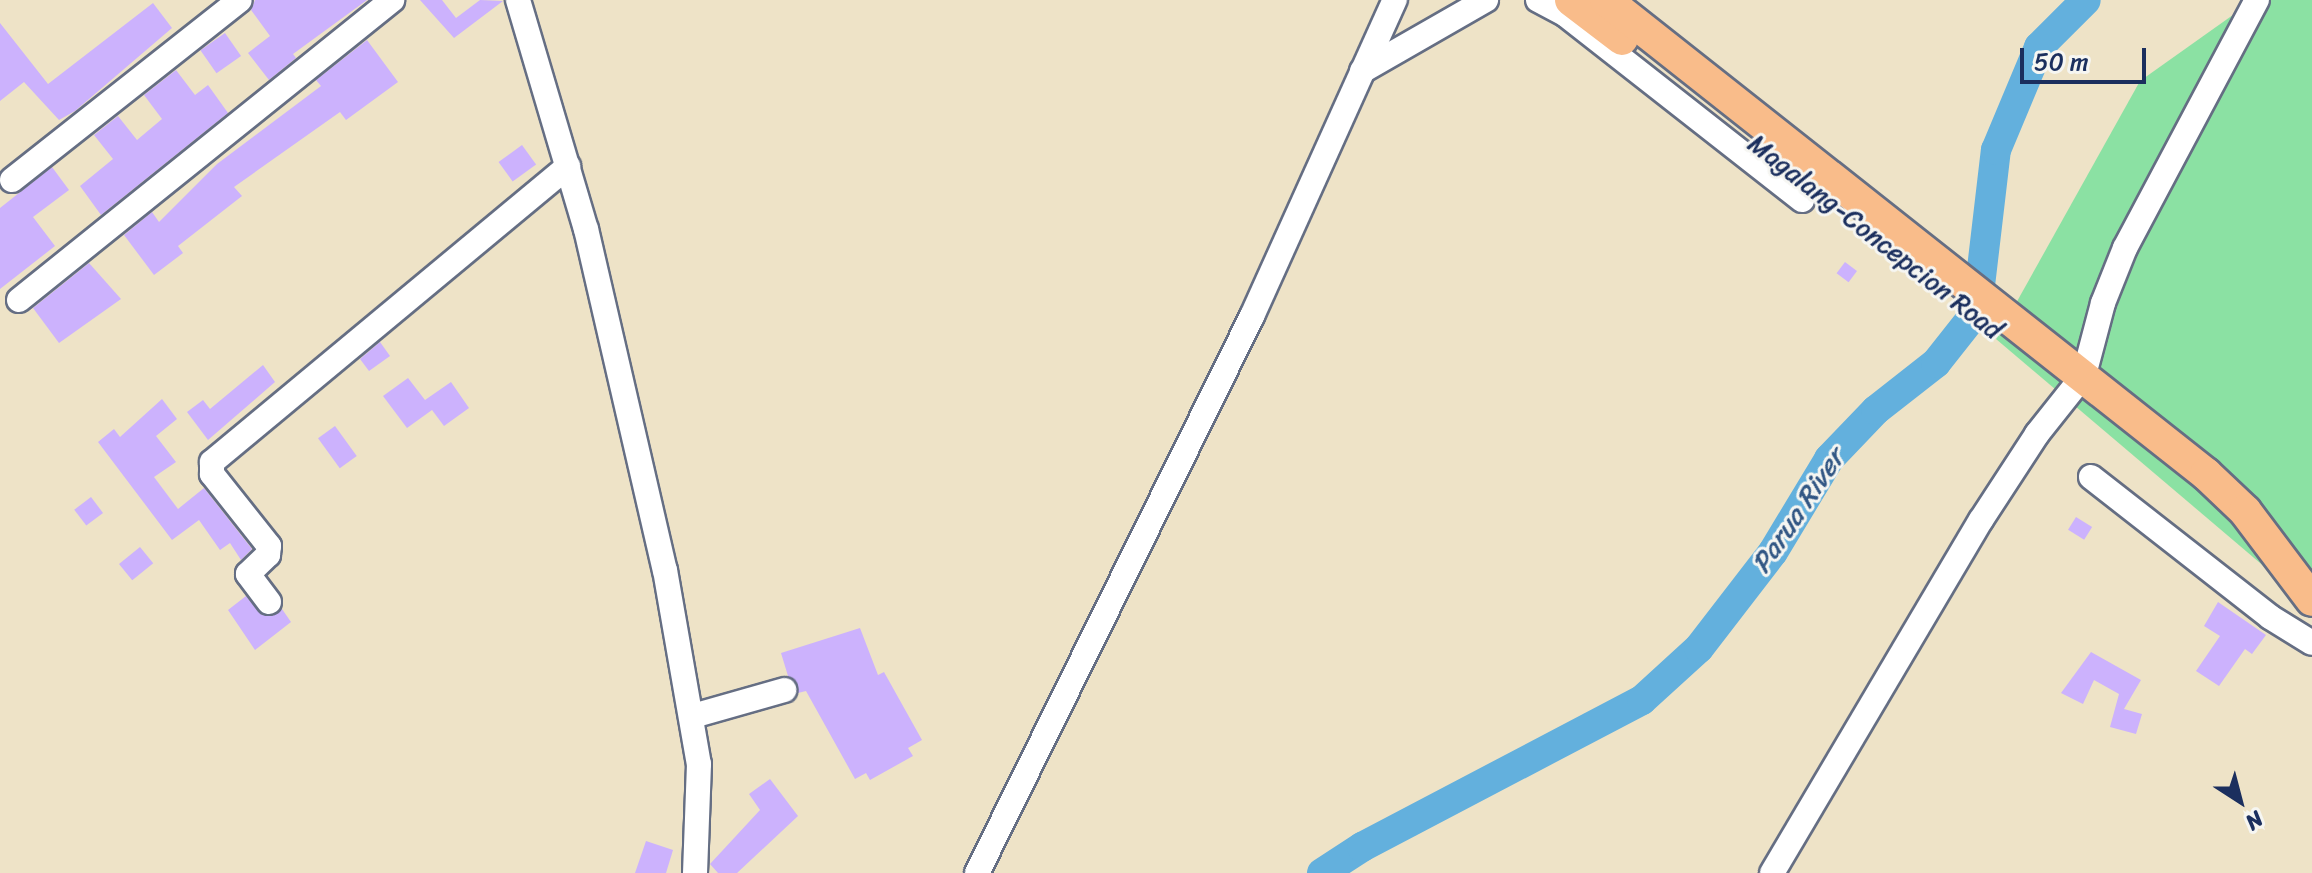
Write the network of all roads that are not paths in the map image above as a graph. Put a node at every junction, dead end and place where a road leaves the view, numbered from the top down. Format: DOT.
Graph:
graph roads {
  1 [pos="240,0"];
  2 [pos="392,0"];
  3 [pos="518,0"];
  4 [pos="1395,0"];
  5 [pos="1486,0"];
  6 [pos="1538,0"];
  7 [pos="1571,0"];
  8 [pos="1606,0"];
  9 [pos="2257,0"];
  10 [pos="1362,71"];
  11 [pos="568,166"];
  12 [pos="12,180"];
  13 [pos="1802,200"];
  14 [pos="19,300"];
  15 [pos="2076,380"];
  16 [pos="2091,477"];
  17 [pos="2312,600"];
  18 [pos="269,602"];
  19 [pos="2312,643"];
  20 [pos="784,690"];
  21 [pos="693,716"];
  22 [pos="695,873"];
  23 [pos="977,873"];
  24 [pos="1772,873"];
  1 -- 12 [label="street"];
  2 -- 14 [label="street"];
  3 -- 11 [label="street"];
  4 -- 10 [label="street"];
  5 -- 10 [label="street"];
  6 -- 13 [label="street"];
  7 -- 15 [label="main road, Magalang-Concepcion Road"];
  8 -- 15 [label="main road, Magalang-Concepcion Road"];
  9 -- 15 [label="street"];
  10 -- 23 [label="street"];
  11 -- 18 [label="street"];
  11 -- 21 [label="street"];
  15 -- 17 [label="main road, Magalang-Concepcion Road"];
  15 -- 24 [label="street"];
  16 -- 19 [label="street"];
  20 -- 21 [label="street"];
  21 -- 22 [label="street"];
}
